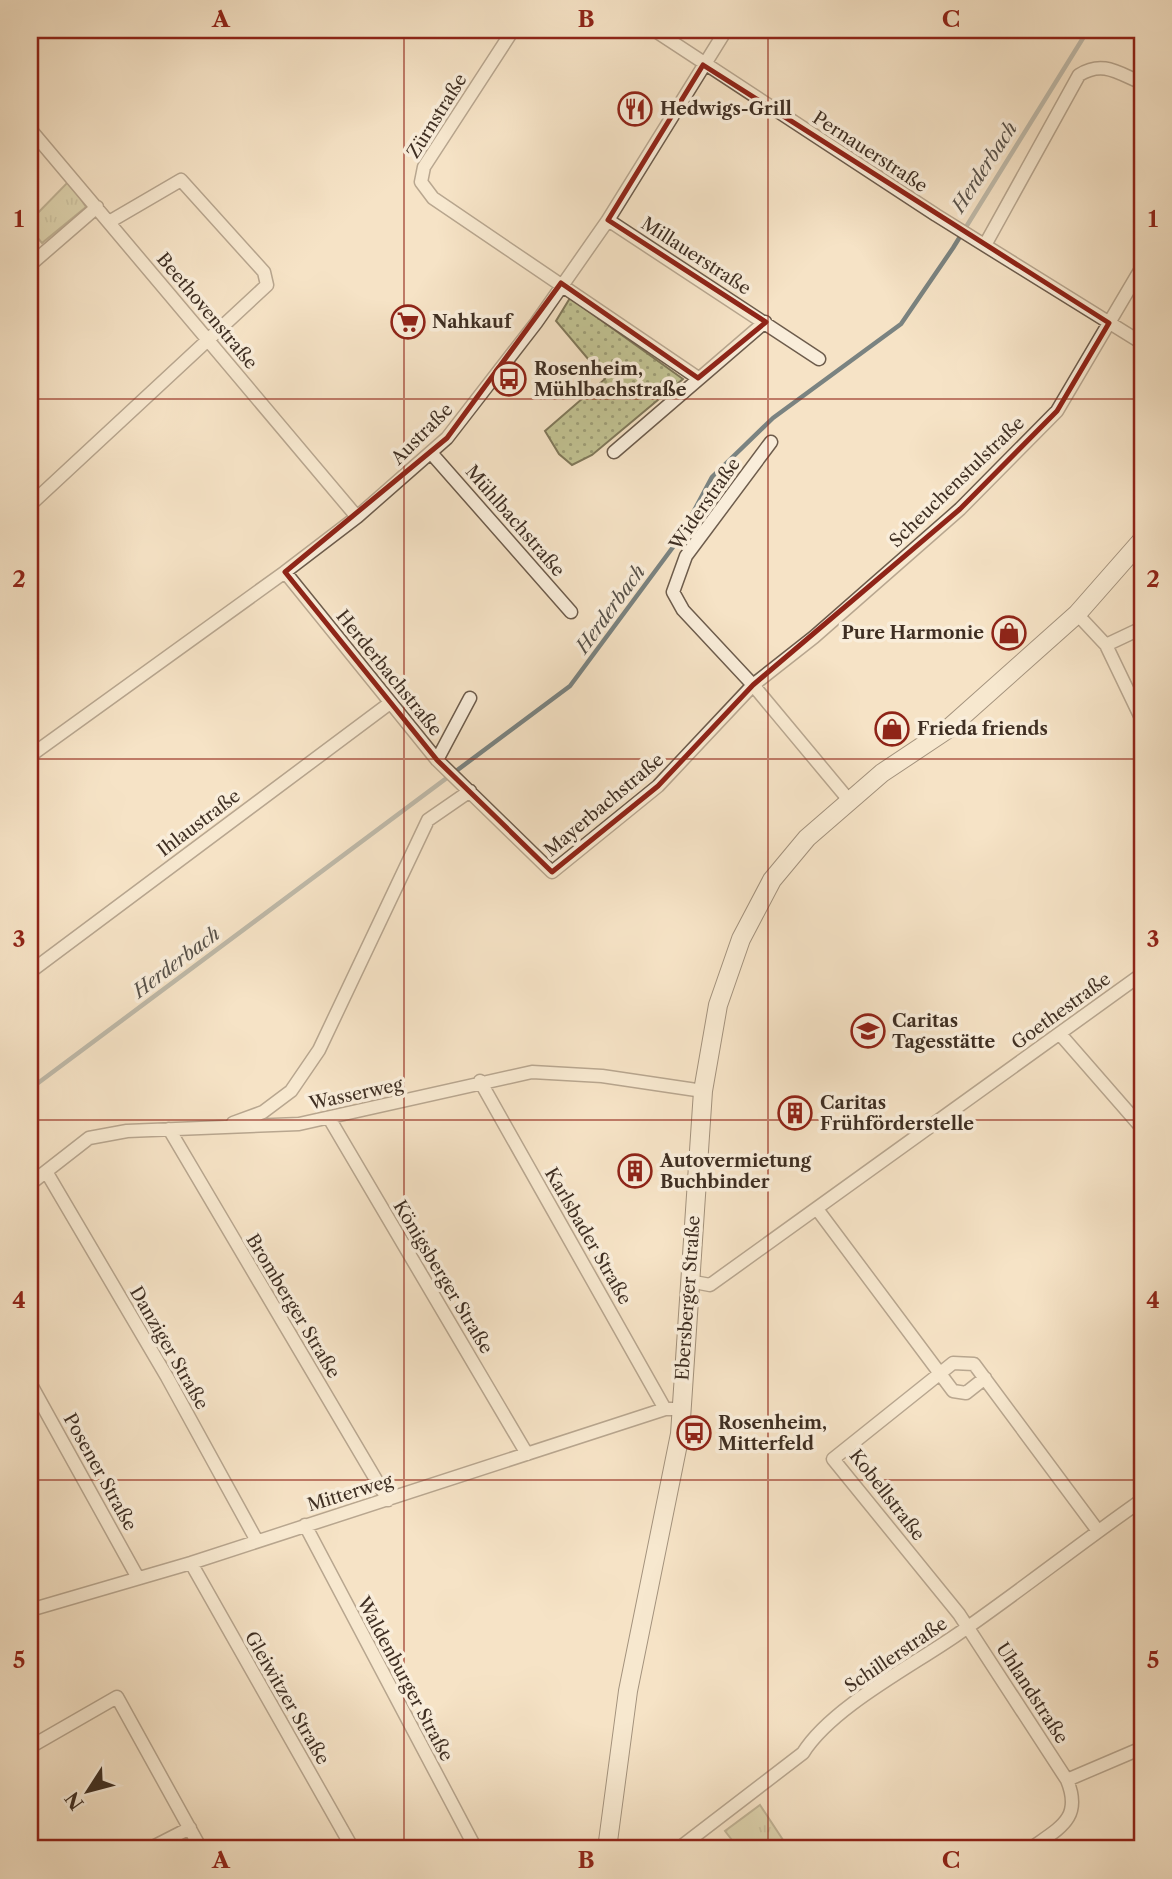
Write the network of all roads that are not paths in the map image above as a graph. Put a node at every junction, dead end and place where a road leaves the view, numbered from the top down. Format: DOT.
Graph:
graph roads {
  1 [pos="513,30"];
  2 [pos="654,30"];
  3 [pos="726,30"];
  4 [pos="703,65"];
  5 [pos="1142,83"];
  6 [pos="30,129"];
  7 [pos="97,207"];
  8 [pos="608,219"];
  9 [pos="109,222"];
  10 [pos="980,243"];
  11 [pos="30,265"];
  12 [pos="1142,267"];
  13 [pos="561,284"];
  14 [pos="765,322"];
  15 [pos="1110,323"];
  16 [pos="208,340"];
  17 [pos="1142,343"];
  18 [pos="819,359"];
  19 [pos="698,378"];
  20 [pos="771,442"];
  21 [pos="614,452"];
  22 [pos="432,454"];
  23 [pos="30,505"];
  24 [pos="357,517"];
  25 [pos="1142,540"];
  26 [pos="285,572"];
  27 [pos="571,612"];
  28 [pos="1077,614"];
  29 [pos="1142,628"];
  30 [pos="1106,645"];
  31 [pos="753,685"];
  32 [pos="470,698"];
  33 [pos="390,703"];
  34 [pos="1142,720"];
  35 [pos="30,756"];
  36 [pos="438,761"];
  37 [pos="469,790"];
  38 [pos="848,799"];
  39 [pos="30,972"];
  40 [pos="1142,974"];
  41 [pos="1060,1034"];
  42 [pos="480,1081"];
  43 [pos="702,1091"];
  44 [pos="329,1118"];
  45 [pos="1142,1128"];
  46 [pos="169,1129"];
  47 [pos="219,1129"];
  48 [pos="47,1173"];
  49 [pos="30,1184"];
  50 [pos="817,1209"];
  51 [pos="689,1281"];
  52 [pos="939,1374"];
  53 [pos="985,1378"];
  54 [pos="30,1383"];
  55 [pos="673,1409"];
  56 [pos="527,1454"];
  57 [pos="388,1500"];
  58 [pos="1142,1500"];
  59 [pos="305,1525"];
  60 [pos="1098,1531"];
  61 [pos="257,1541"];
  62 [pos="191,1563"];
  63 [pos="138,1578"];
  64 [pos="30,1610"];
  65 [pos="968,1626"];
  66 [pos="30,1746"];
  67 [pos="1142,1748"];
  68 [pos="1067,1780"];
  69 [pos="190,1828"];
  70 [pos="149,1849"];
  71 [pos="201,1849"];
  72 [pos="353,1849"];
  73 [pos="476,1849"];
  74 [pos="607,1849"];
  75 [pos="678,1849"];
  76 [pos="1030,1849"];
  1 -- 13 [label="street, Zürnstraße"];
  2 -- 4 [label="street, Pernauerstraße"];
  3 -- 4 [label="street, Austraße"];
  4 -- 8 [label="street, Austraße"];
  4 -- 10 [label="street, Pernauerstraße"];
  5 -- 10 [label="street"];
  6 -- 7 [label="street, Beethovenstraße"];
  7 -- 9 [label="street, Beethovenstraße"];
  7 -- 11 [label="street"];
  8 -- 13 [label="street, Austraße"];
  8 -- 14 [label="street, Millauerstraße"];
  9 -- 16 [label="street, Beethovenstraße"];
  9 -- 16 [label="street"];
  10 -- 15 [label="street, Pernauerstraße"];
  12 -- 15 [label="street, Scheuchenstulstraße"];
  13 -- 19 [label="street"];
  13 -- 22 [label="street, Austraße"];
  14 -- 18 [label="street, Millauerstraße"];
  14 -- 19 [label="street"];
  15 -- 17 [label="street, Pernauerstraße"];
  15 -- 31 [label="street, Scheuchenstulstraße"];
  16 -- 23 [label="street"];
  16 -- 24 [label="street, Beethovenstraße"];
  19 -- 21 [label="street"];
  20 -- 31 [label="street, Widerstraße"];
  22 -- 24 [label="street, Austraße"];
  22 -- 27 [label="street, Mühlbachstraße"];
  24 -- 26 [label="street, Austraße"];
  25 -- 28 [label="street, Ebersberger Straße"];
  26 -- 33 [label="street, Herderbachstraße"];
  26 -- 35 [label="street, Austraße"];
  28 -- 30 [label="street"];
  28 -- 38 [label="street, Ebersberger Straße"];
  29 -- 30 [label="street"];
  30 -- 34 [label="street"];
  31 -- 37 [label="street, Mayerbachstraße"];
  31 -- 38 [label="street"];
  32 -- 36 [label="street"];
  33 -- 36 [label="street, Herderbachstraße"];
  33 -- 39 [label="street, Ihlaustraße"];
  36 -- 37 [label="street, Herderbachstraße"];
  37 -- 47 [label="street"];
  38 -- 43 [label="street, Ebersberger Straße"];
  40 -- 41 [label="street, Goethestraße"];
  41 -- 45 [label="street"];
  41 -- 50 [label="street, Goethestraße"];
  42 -- 43 [label="street, Wasserweg"];
  42 -- 44 [label="street, Wasserweg"];
  42 -- 55 [label="street, Karlsbader Straße"];
  43 -- 51 [label="street, Ebersberger Straße"];
  44 -- 47 [label="street, Wasserweg"];
  44 -- 56 [label="street, Königsberger Straße"];
  46 -- 47 [label="street, Wasserweg"];
  46 -- 48 [label="street, Wasserweg"];
  46 -- 57 [label="street, Bromberger Straße"];
  48 -- 49 [label="street, Wasserweg"];
  48 -- 61 [label="street, Danziger Straße"];
  50 -- 51 [label="street, Goethestraße"];
  50 -- 52 [label="street"];
  51 -- 55 [label="street, Ebersberger Straße"];
  52 -- 53 [label="street"];
  52 -- 53 [label="street"];
  52 -- 65 [label="street, Kobellstraße"];
  53 -- 60 [label="street"];
  54 -- 63 [label="street, Posener Straße"];
  55 -- 56 [label="street, Mitterweg"];
  55 -- 74 [label="street, Ebersberger Straße"];
  56 -- 57 [label="street, Mitterweg"];
  57 -- 59 [label="street, Mitterweg"];
  58 -- 60 [label="street, Schillerstraße"];
  59 -- 61 [label="street, Mitterweg"];
  59 -- 73 [label="street, Waldenburger Straße"];
  60 -- 65 [label="street, Schillerstraße"];
  61 -- 62 [label="street, Mitterweg"];
  62 -- 63 [label="street, Mitterweg"];
  62 -- 72 [label="street, Gleiwitzer Straße"];
  63 -- 64 [label="street, Mitterweg"];
  65 -- 68 [label="street, Uhlandstraße"];
  65 -- 75 [label="street, Schillerstraße"];
  66 -- 69 [label="street"];
  67 -- 68 [label="street"];
  68 -- 76 [label="street, Uhlandstraße"];
  69 -- 70 [label="street"];
  69 -- 71 [label="street"];
}
